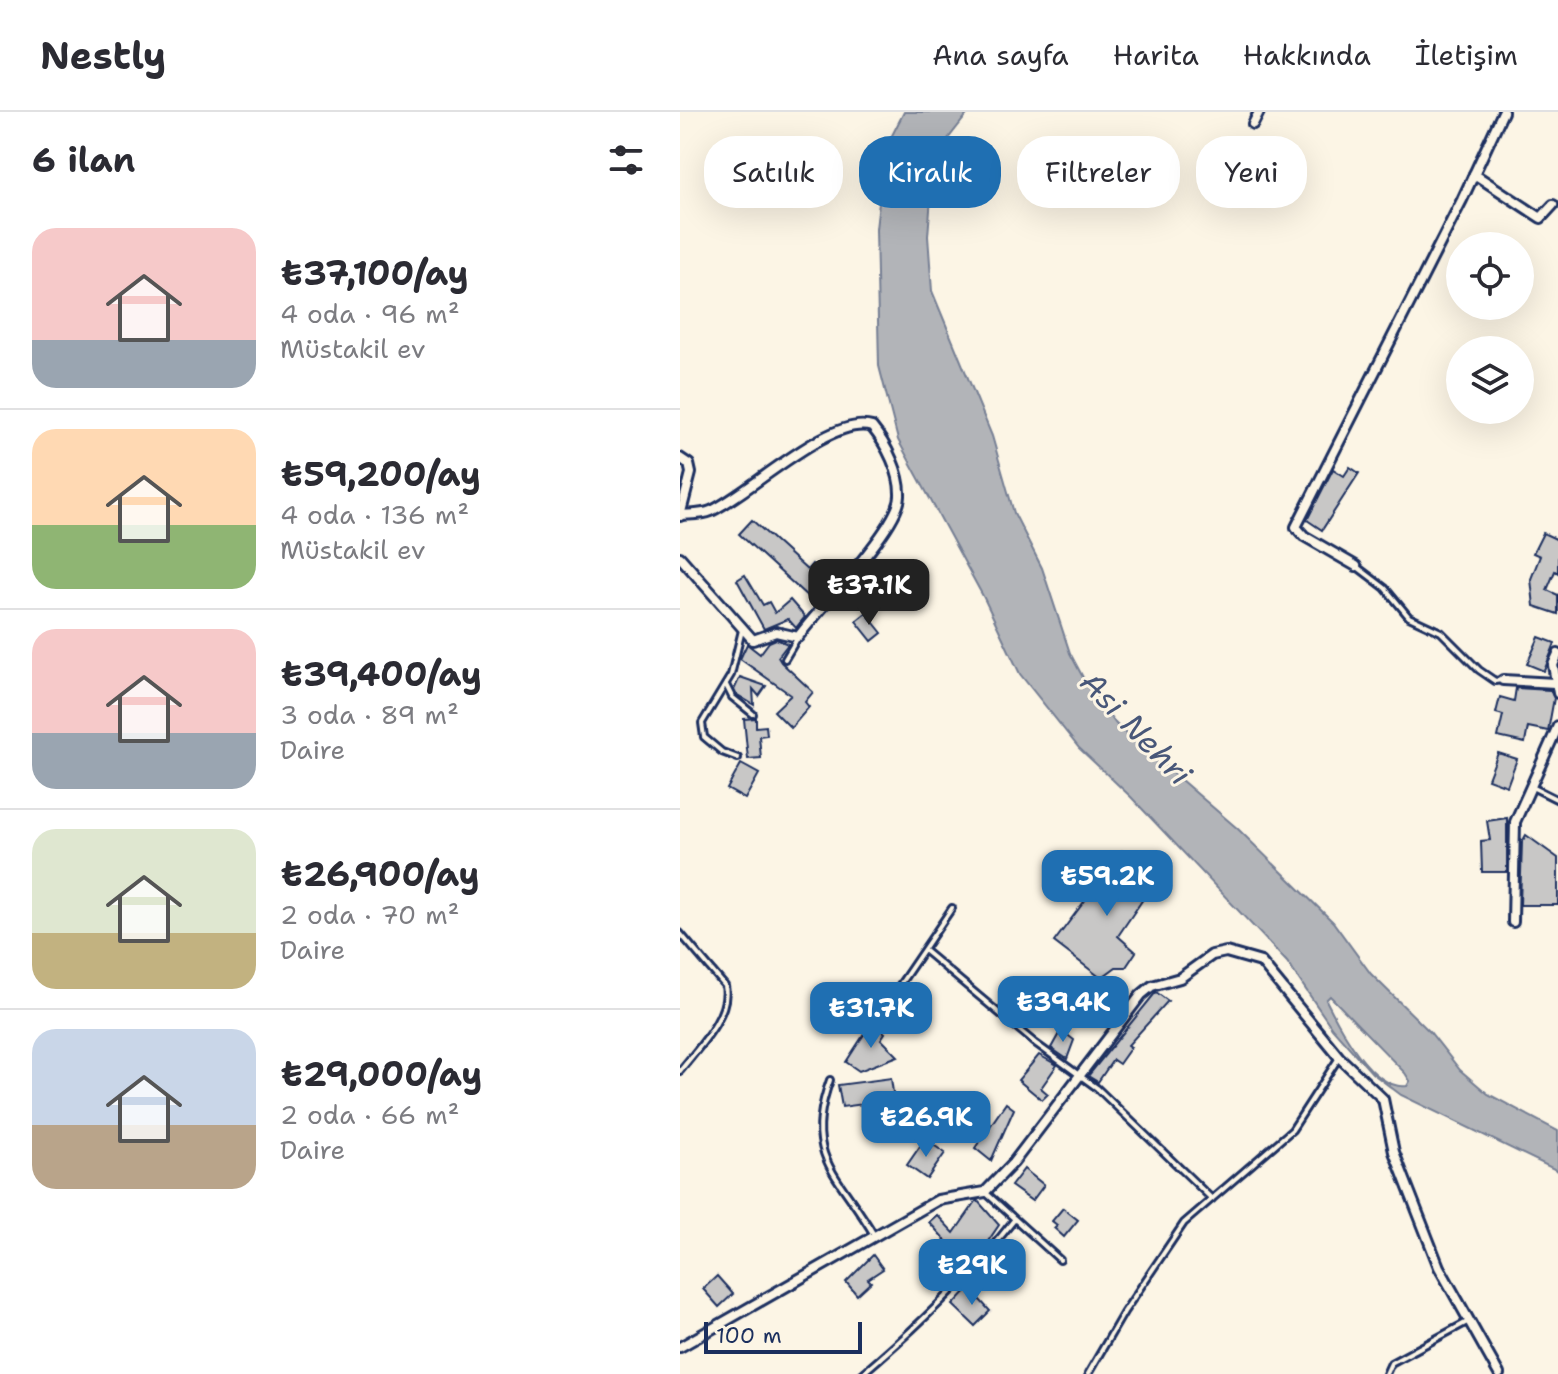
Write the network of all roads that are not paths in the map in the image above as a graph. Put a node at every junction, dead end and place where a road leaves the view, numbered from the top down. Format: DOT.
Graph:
graph roads {
  1 [pos="1259,112"];
  2 [pos="1503,112"];
  3 [pos="1253,124"];
  4 [pos="1474,174"];
  5 [pos="1553,205"];
  6 [pos="680,458"];
  7 [pos="680,516"];
  8 [pos="680,557"];
  9 [pos="1356,566"];
  10 [pos="742,630"];
  11 [pos="798,637"];
  12 [pos="1558,654"];
  13 [pos="785,659"];
  14 [pos="1503,680"];
  15 [pos="726,685"];
  16 [pos="1556,688"];
  17 [pos="753,714"];
  18 [pos="1558,726"];
  19 [pos="738,758"];
  20 [pos="1531,786"];
  21 [pos="1558,800"];
  22 [pos="952,908"];
  23 [pos="1513,922"];
  24 [pos="680,933"];
  25 [pos="925,951"];
  26 [pos="882,1011"];
  27 [pos="1339,1057"];
  28 [pos="680,1071"];
  29 [pos="1078,1077"];
  30 [pos="830,1080"];
  31 [pos="985,1192"];
  32 [pos="1212,1199"];
  33 [pos="1014,1220"];
  34 [pos="875,1237"];
  35 [pos="1060,1260"];
  36 [pos="1469,1321"];
  37 [pos="680,1347"];
  38 [pos="862,1374"];
  39 [pos="1088,1374"];
  40 [pos="1386,1374"];
  41 [pos="1499,1374"];
  1 -- 3 [label="street"];
  2 -- 4 [label="street"];
  4 -- 5 [label="street"];
  4 -- 9 [label="street"];
  6 -- 7 [label="street"];
  7 -- 11 [label="street"];
  8 -- 10 [label="street"];
  9 -- 14 [label="lane"];
  10 -- 11 [label="street"];
  10 -- 15 [label="lane"];
  11 -- 13 [label="lane"];
  12 -- 16 [label="street"];
  14 -- 16 [label="street"];
  15 -- 17 [label="lane"];
  15 -- 19 [label="lane"];
  18 -- 20 [label="street"];
  20 -- 21 [label="lane"];
  20 -- 23 [label="street"];
  22 -- 25 [label="lane"];
  24 -- 28 [label="lane"];
  25 -- 26 [label="lane"];
  25 -- 29 [label="lane"];
  27 -- 29 [label="street"];
  27 -- 32 [label="lane"];
  27 -- 36 [label="street"];
  29 -- 31 [label="street"];
  29 -- 32 [label="lane"];
  30 -- 34 [label="lane"];
  31 -- 33 [label="lane"];
  31 -- 34 [label="street"];
  32 -- 39 [label="lane"];
  33 -- 35 [label="lane"];
  33 -- 38 [label="lane"];
  34 -- 37 [label="street"];
  36 -- 40 [label="lane"];
  36 -- 41 [label="street"];
}
